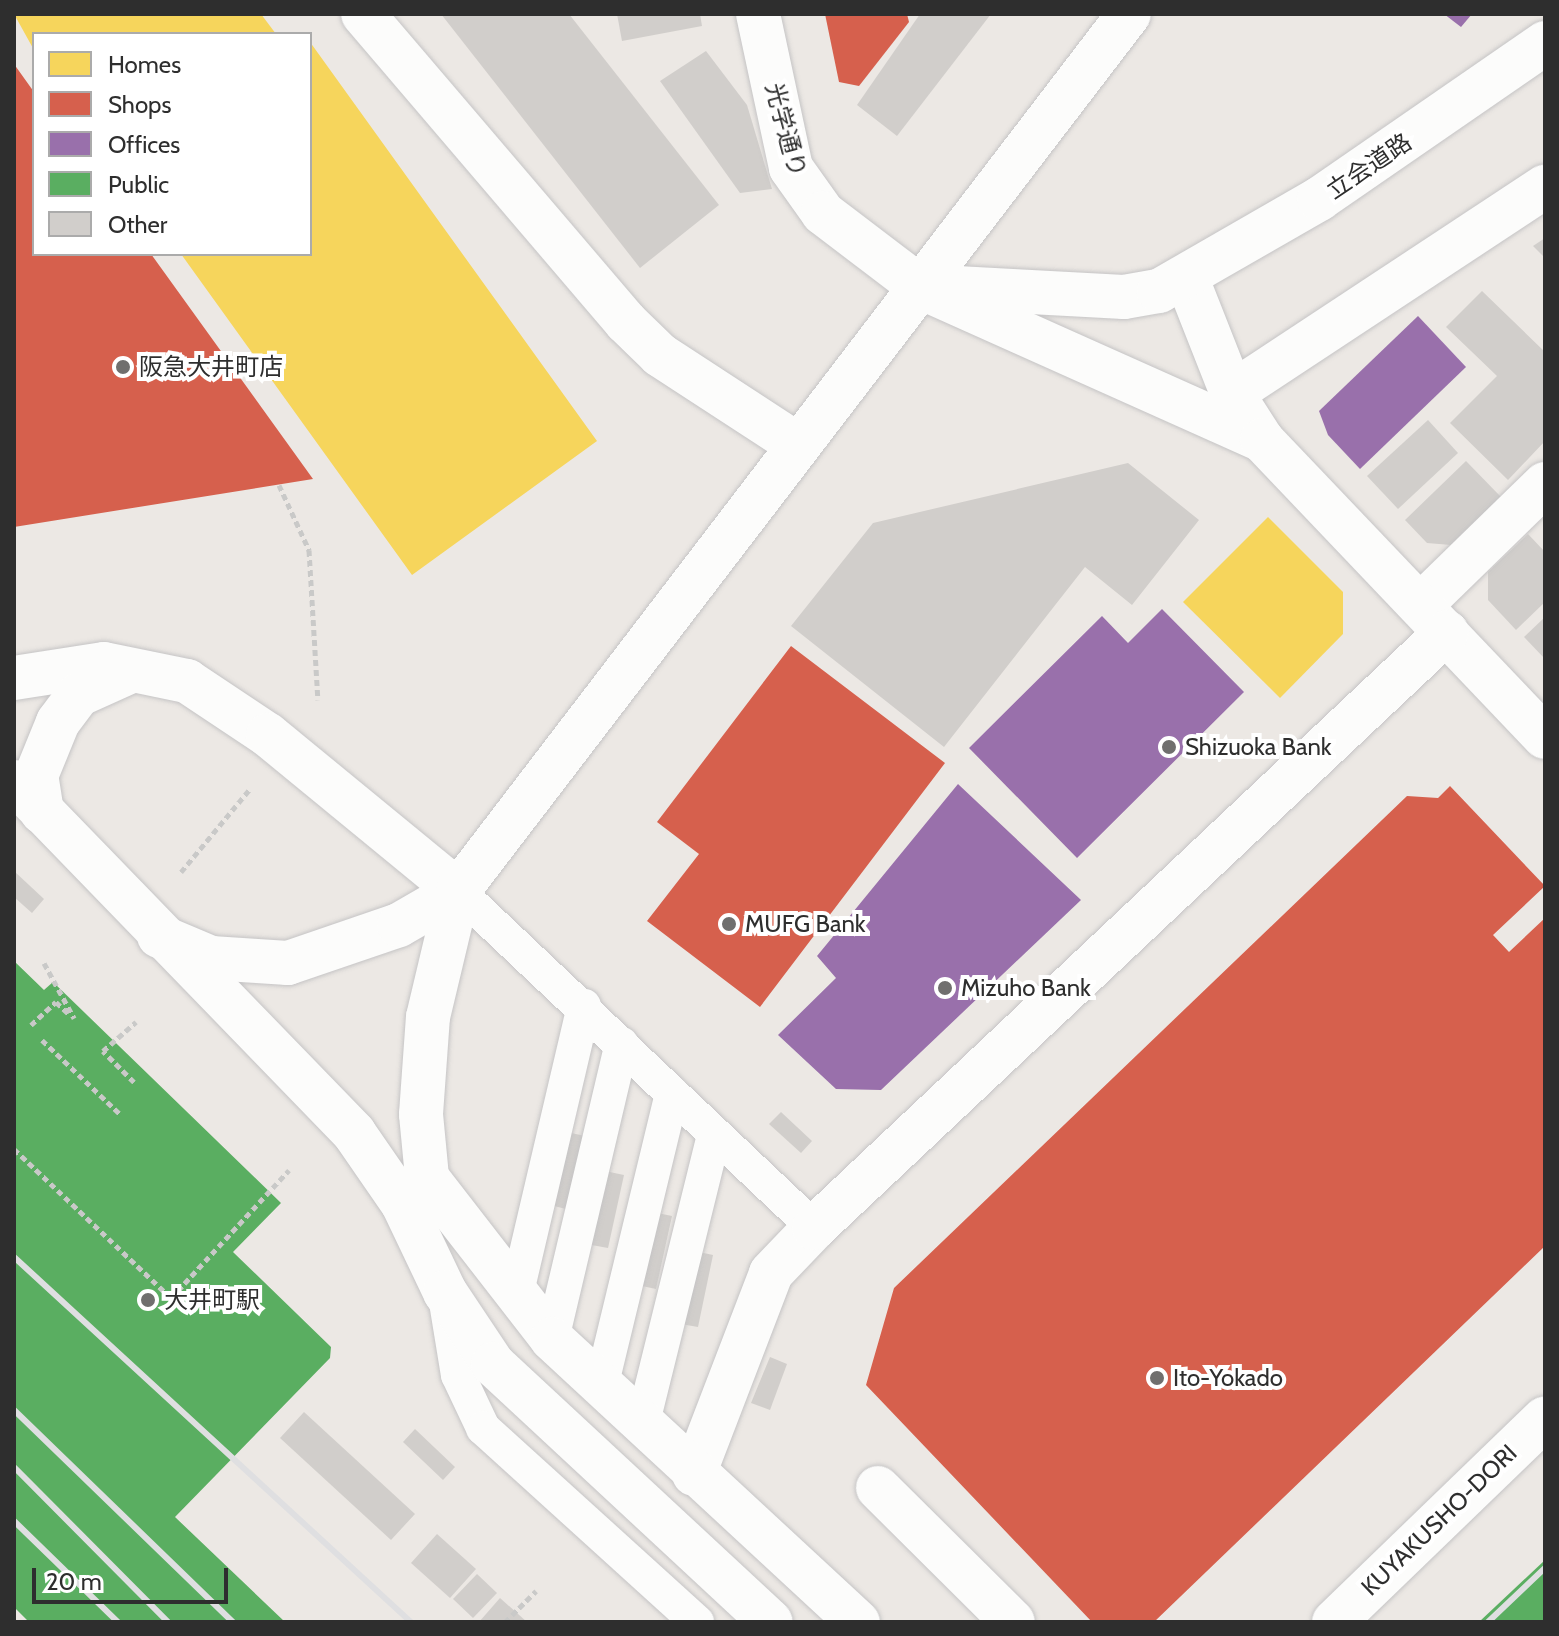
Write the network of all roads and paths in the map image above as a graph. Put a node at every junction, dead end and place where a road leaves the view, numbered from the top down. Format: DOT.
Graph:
graph roads {
  1 [pos="363,14"];
  2 [pos="758,14"];
  3 [pos="1129,14"];
  4 [pos="1545,43"];
  5 [pos="1545,187"];
  6 [pos="1187,279"];
  7 [pos="920,287"];
  8 [pos="1232,393"];
  9 [pos="1262,440"];
  10 [pos="798,445"];
  11 [pos="1545,484"];
  12 [pos="279,485"];
  13 [pos="1434,618"];
  14 [pos="148,668"];
  15 [pos="14,678"];
  16 [pos="318,705"];
  17 [pos="1545,737"];
  18 [pos="252,786"];
  19 [pos="28,797"];
  20 [pos="173,882"];
  21 [pos="458,891"];
  22 [pos="159,936"];
  23 [pos="44,963"];
  24 [pos="584,1006"];
  25 [pos="136,1022"];
  26 [pos="31,1025"];
  27 [pos="42,1040"];
  28 [pos="622,1044"];
  29 [pos="134,1082"];
  30 [pos="672,1093"];
  31 [pos="121,1115"];
  32 [pos="714,1134"];
  33 [pos="14,1149"];
  34 [pos="289,1170"];
  35 [pos="428,1179"];
  36 [pos="814,1228"];
  37 [pos="438,1275"];
  38 [pos="516,1296"];
  39 [pos="552,1339"];
  40 [pos="601,1387"];
  41 [pos="1545,1418"];
  42 [pos="642,1426"];
  43 [pos="694,1474"];
  44 [pos="878,1488"];
  45 [pos="536,1591"];
  46 [pos="505,1622"];
  47 [pos="697,1622"];
  48 [pos="771,1622"];
  49 [pos="858,1622"];
  50 [pos="1013,1622"];
  51 [pos="1334,1622"];
  1 -- 10 [label="street"];
  2 -- 7 [label="street, 光学通り"];
  3 -- 7 [label="street"];
  4 -- 6 [label="street, 立会道路"];
  5 -- 8 [label="street"];
  6 -- 7 [label="street, 立会道路"];
  6 -- 8 [label="street"];
  7 -- 9 [label="street, 光学通り"];
  7 -- 10 [label="street"];
  8 -- 9 [label="street"];
  9 -- 13 [label="street"];
  10 -- 21 [label="street"];
  11 -- 13 [label="street"];
  12 -- 16 [label="path"];
  13 -- 17 [label="street"];
  13 -- 36 [label="street"];
  14 -- 15 [label="street"];
  14 -- 19 [label="street"];
  14 -- 21 [label="street"];
  18 -- 20 [label="path"];
  19 -- 22 [label="street"];
  21 -- 22 [label="street"];
  21 -- 24 [label="lane"];
  21 -- 35 [label="street"];
  22 -- 37 [label="street"];
  23 -- 26 [label="path"];
  24 -- 28 [label="lane"];
  24 -- 38 [label="lane"];
  25 -- 29 [label="path"];
  27 -- 31 [label="path"];
  28 -- 30 [label="lane"];
  28 -- 39 [label="lane"];
  30 -- 32 [label="lane"];
  30 -- 40 [label="lane"];
  32 -- 36 [label="lane"];
  32 -- 42 [label="lane"];
  33 -- 34 [label="path"];
  35 -- 37 [label="street"];
  35 -- 38 [label="street"];
  36 -- 43 [label="street"];
  37 -- 47 [label="lane"];
  37 -- 48 [label="street"];
  38 -- 39 [label="street"];
  39 -- 40 [label="street"];
  40 -- 42 [label="street"];
  41 -- 51 [label="street, KUYAKUSHO-DORI"];
  42 -- 43 [label="street"];
  43 -- 49 [label="street"];
  44 -- 50 [label="street"];
  45 -- 46 [label="path"];
}
